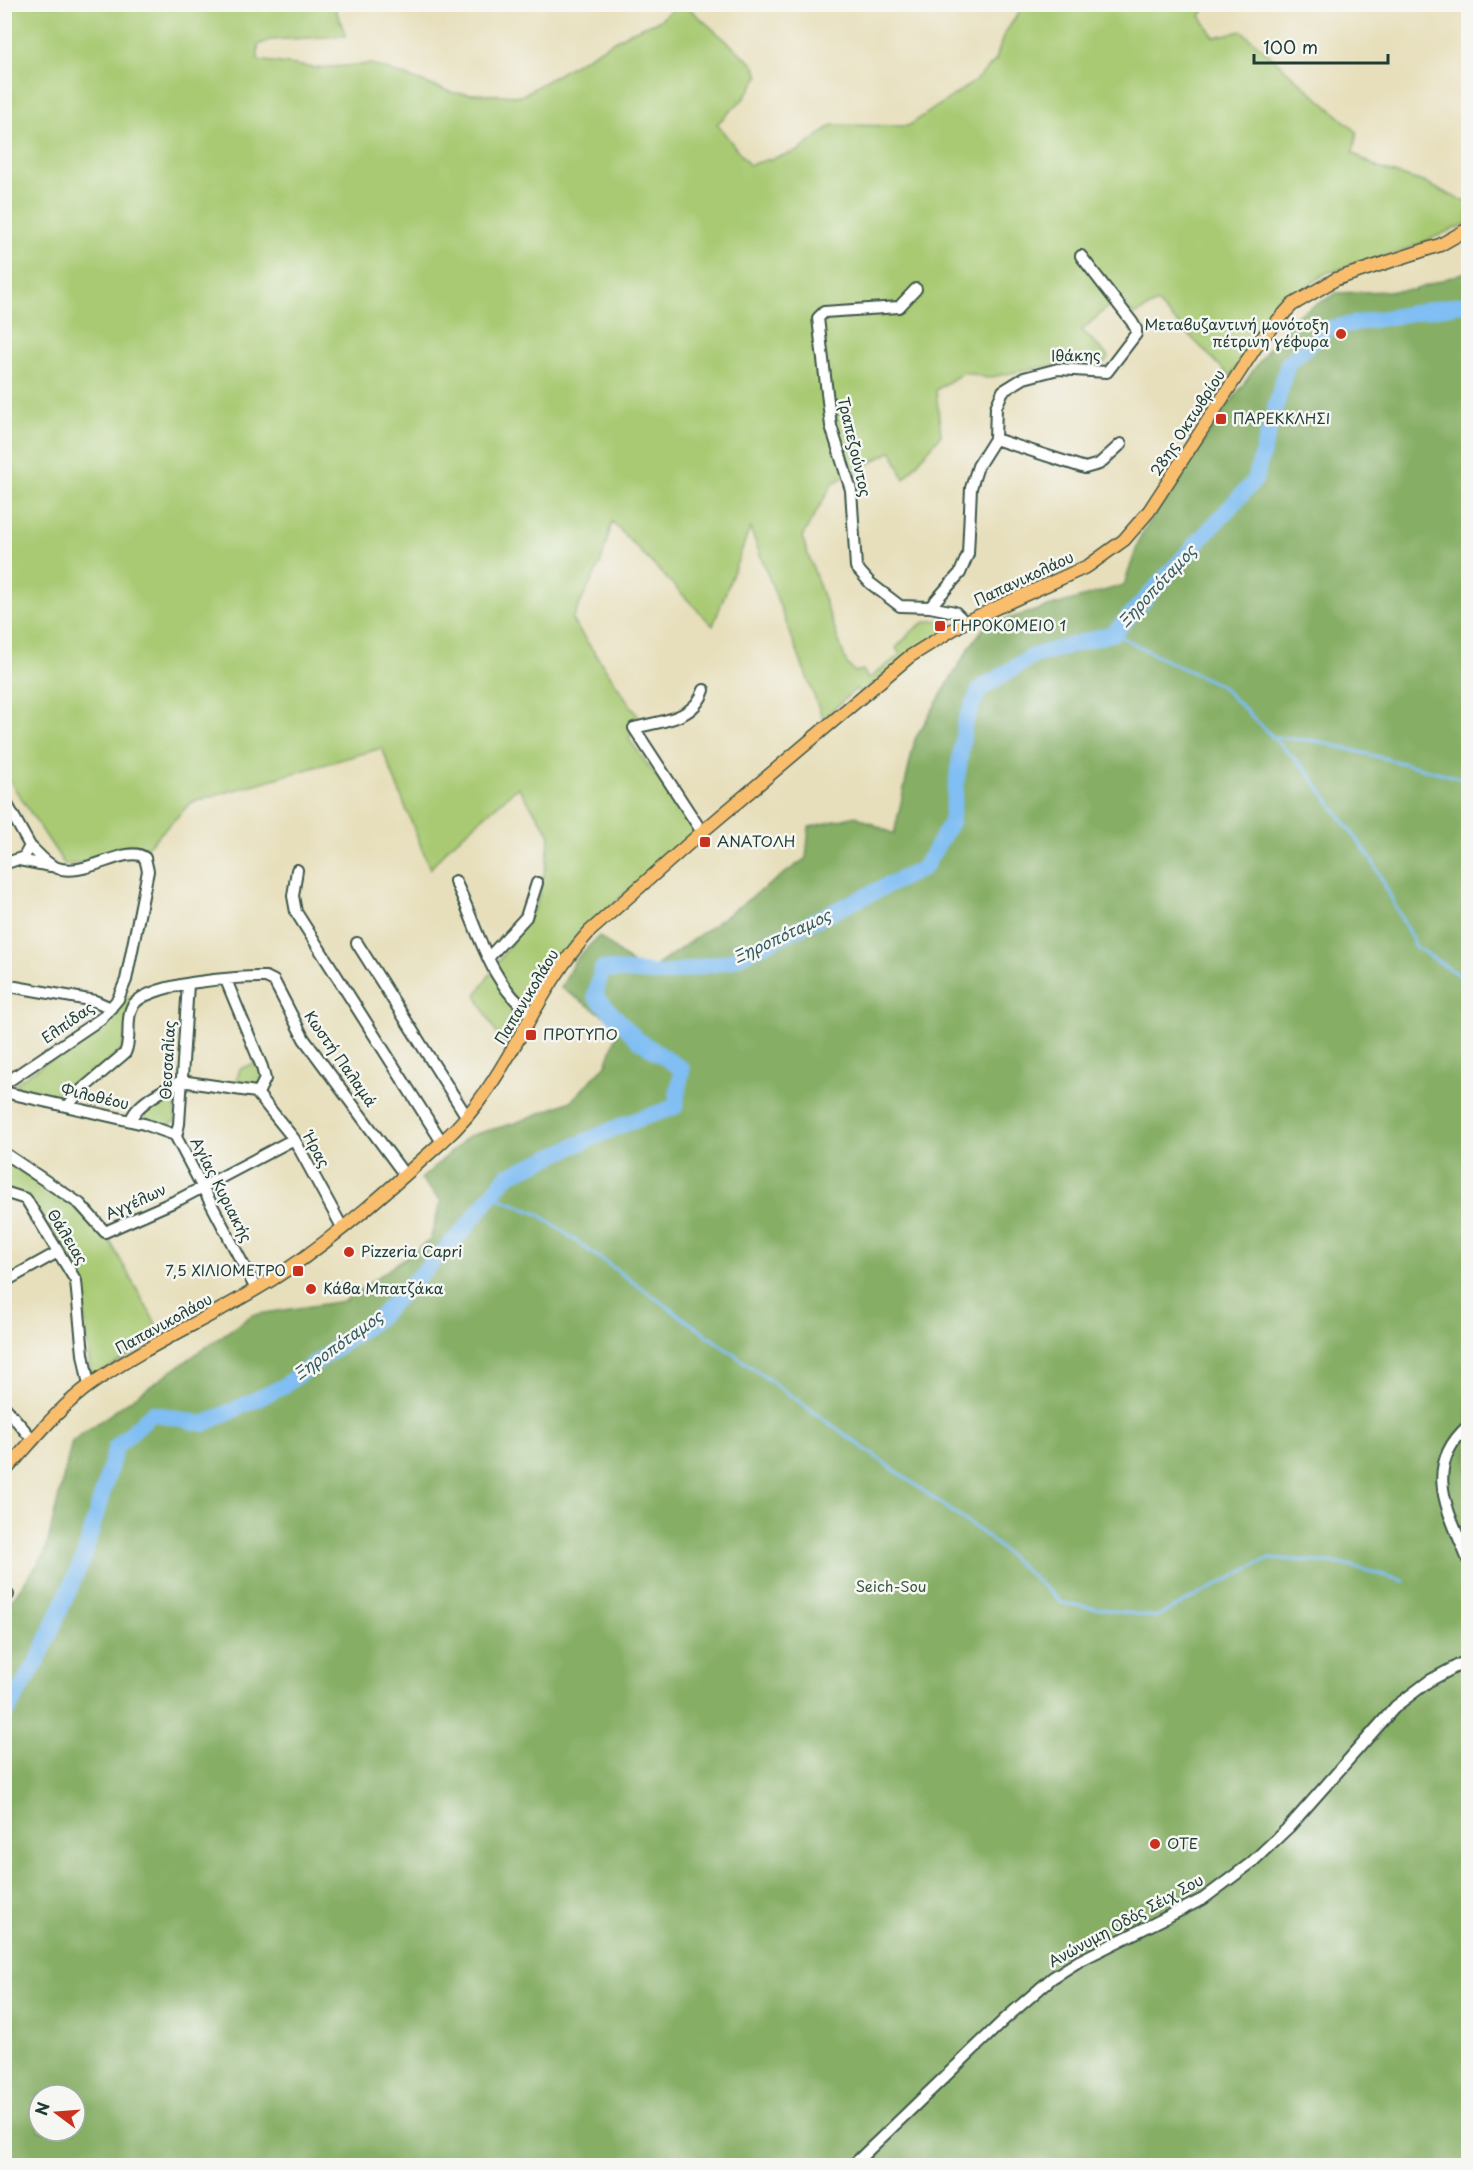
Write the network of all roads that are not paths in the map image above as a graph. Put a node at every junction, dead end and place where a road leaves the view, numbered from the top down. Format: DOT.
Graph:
graph roads {
  1 [pos="1468,229"];
  2 [pos="1082,256"];
  3 [pos="916,289"];
  4 [pos="995,439"];
  5 [pos="1121,444"];
  6 [pos="1124,540"];
  7 [pos="930,607"];
  8 [pos="965,622"];
  9 [pos="704,690"];
  10 [pos="4,799"];
  11 [pos="702,832"];
  12 [pos="29,848"];
  13 [pos="19,860"];
  14 [pos="4,864"];
  15 [pos="52,866"];
  16 [pos="297,870"];
  17 [pos="455,880"];
  18 [pos="537,883"];
  19 [pos="357,943"];
  20 [pos="489,957"];
  21 [pos="226,980"];
  22 [pos="188,984"];
  23 [pos="4,985"];
  24 [pos="111,1008"];
  25 [pos="532,1014"];
  26 [pos="182,1081"];
  27 [pos="4,1084"];
  28 [pos="4,1092"];
  29 [pos="258,1093"];
  30 [pos="68,1106"];
  31 [pos="467,1117"];
  32 [pos="131,1121"];
  33 [pos="176,1137"];
  34 [pos="294,1139"];
  35 [pos="442,1142"];
  36 [pos="4,1153"];
  37 [pos="404,1174"];
  38 [pos="203,1188"];
  39 [pos="4,1192"];
  40 [pos="342,1227"];
  41 [pos="58,1252"];
  42 [pos="4,1282"];
  43 [pos="256,1289"];
  44 [pos="89,1386"];
  45 [pos="4,1406"];
  46 [pos="1468,1426"];
  47 [pos="33,1440"];
  48 [pos="4,1472"];
  49 [pos="1468,1560"];
  50 [pos="1468,1660"];
  51 [pos="852,2166"];
  1 -- 6 [label="main road, 28ης Οκτωβρίου"];
  2 -- 4 [label="street, Ιθάκης"];
  3 -- 7 [label="street, Τραπεζούντος"];
  4 -- 5 [label="street"];
  4 -- 7 [label="street"];
  6 -- 8 [label="main road, Παπανικολάου"];
  7 -- 8 [label="street"];
  8 -- 11 [label="main road, Παπανικολάου"];
  9 -- 11 [label="street"];
  10 -- 12 [label="street"];
  11 -- 25 [label="main road, Παπανικολάου"];
  12 -- 13 [label="street"];
  12 -- 15 [label="street"];
  13 -- 14 [label="street"];
  13 -- 15 [label="street"];
  15 -- 24 [label="street, Ελπίδας"];
  16 -- 35 [label="street"];
  17 -- 20 [label="street"];
  18 -- 20 [label="street"];
  19 -- 31 [label="street"];
  20 -- 25 [label="street"];
  21 -- 22 [label="street, Κωστή Παλαμά"];
  21 -- 29 [label="street"];
  21 -- 37 [label="street, Κωστή Παλαμά"];
  22 -- 26 [label="street, Θεσσαλίας"];
  22 -- 30 [label="street, Κωστή Παλαμά"];
  23 -- 24 [label="street"];
  24 -- 27 [label="street, Ελπίδας"];
  25 -- 31 [label="main road, Παπανικολάου"];
  26 -- 29 [label="street"];
  26 -- 32 [label="street"];
  26 -- 33 [label="street, Θεσσαλίας"];
  28 -- 30 [label="street, Φιλοθέου"];
  29 -- 34 [label="street, Ήρας"];
  30 -- 32 [label="street, Φιλοθέου"];
  31 -- 35 [label="main road, Παπανικολάου"];
  32 -- 33 [label="street, Φιλοθέου"];
  33 -- 38 [label="street, Αγίας Κυριακής"];
  34 -- 38 [label="street, Αγγέλων"];
  34 -- 40 [label="street, Ήρας"];
  35 -- 37 [label="main road, Παπανικολάου"];
  36 -- 38 [label="street, Αγγέλων"];
  37 -- 40 [label="main road, Παπανικολάου"];
  38 -- 43 [label="street, Αγίας Κυριακής"];
  39 -- 41 [label="street, Θάλειας"];
  40 -- 43 [label="main road, Παπανικολάου"];
  41 -- 42 [label="street"];
  41 -- 44 [label="street, Θάλειας"];
  43 -- 44 [label="main road, Παπανικολάου"];
  44 -- 47 [label="main road, Παπανικολάου"];
  45 -- 47 [label="street"];
  46 -- 49 [label="street"];
  47 -- 48 [label="main road, Παπανικολάου"];
  50 -- 51 [label="street, Ανώνυμη Οδός Σέιχ Σου"];
}
